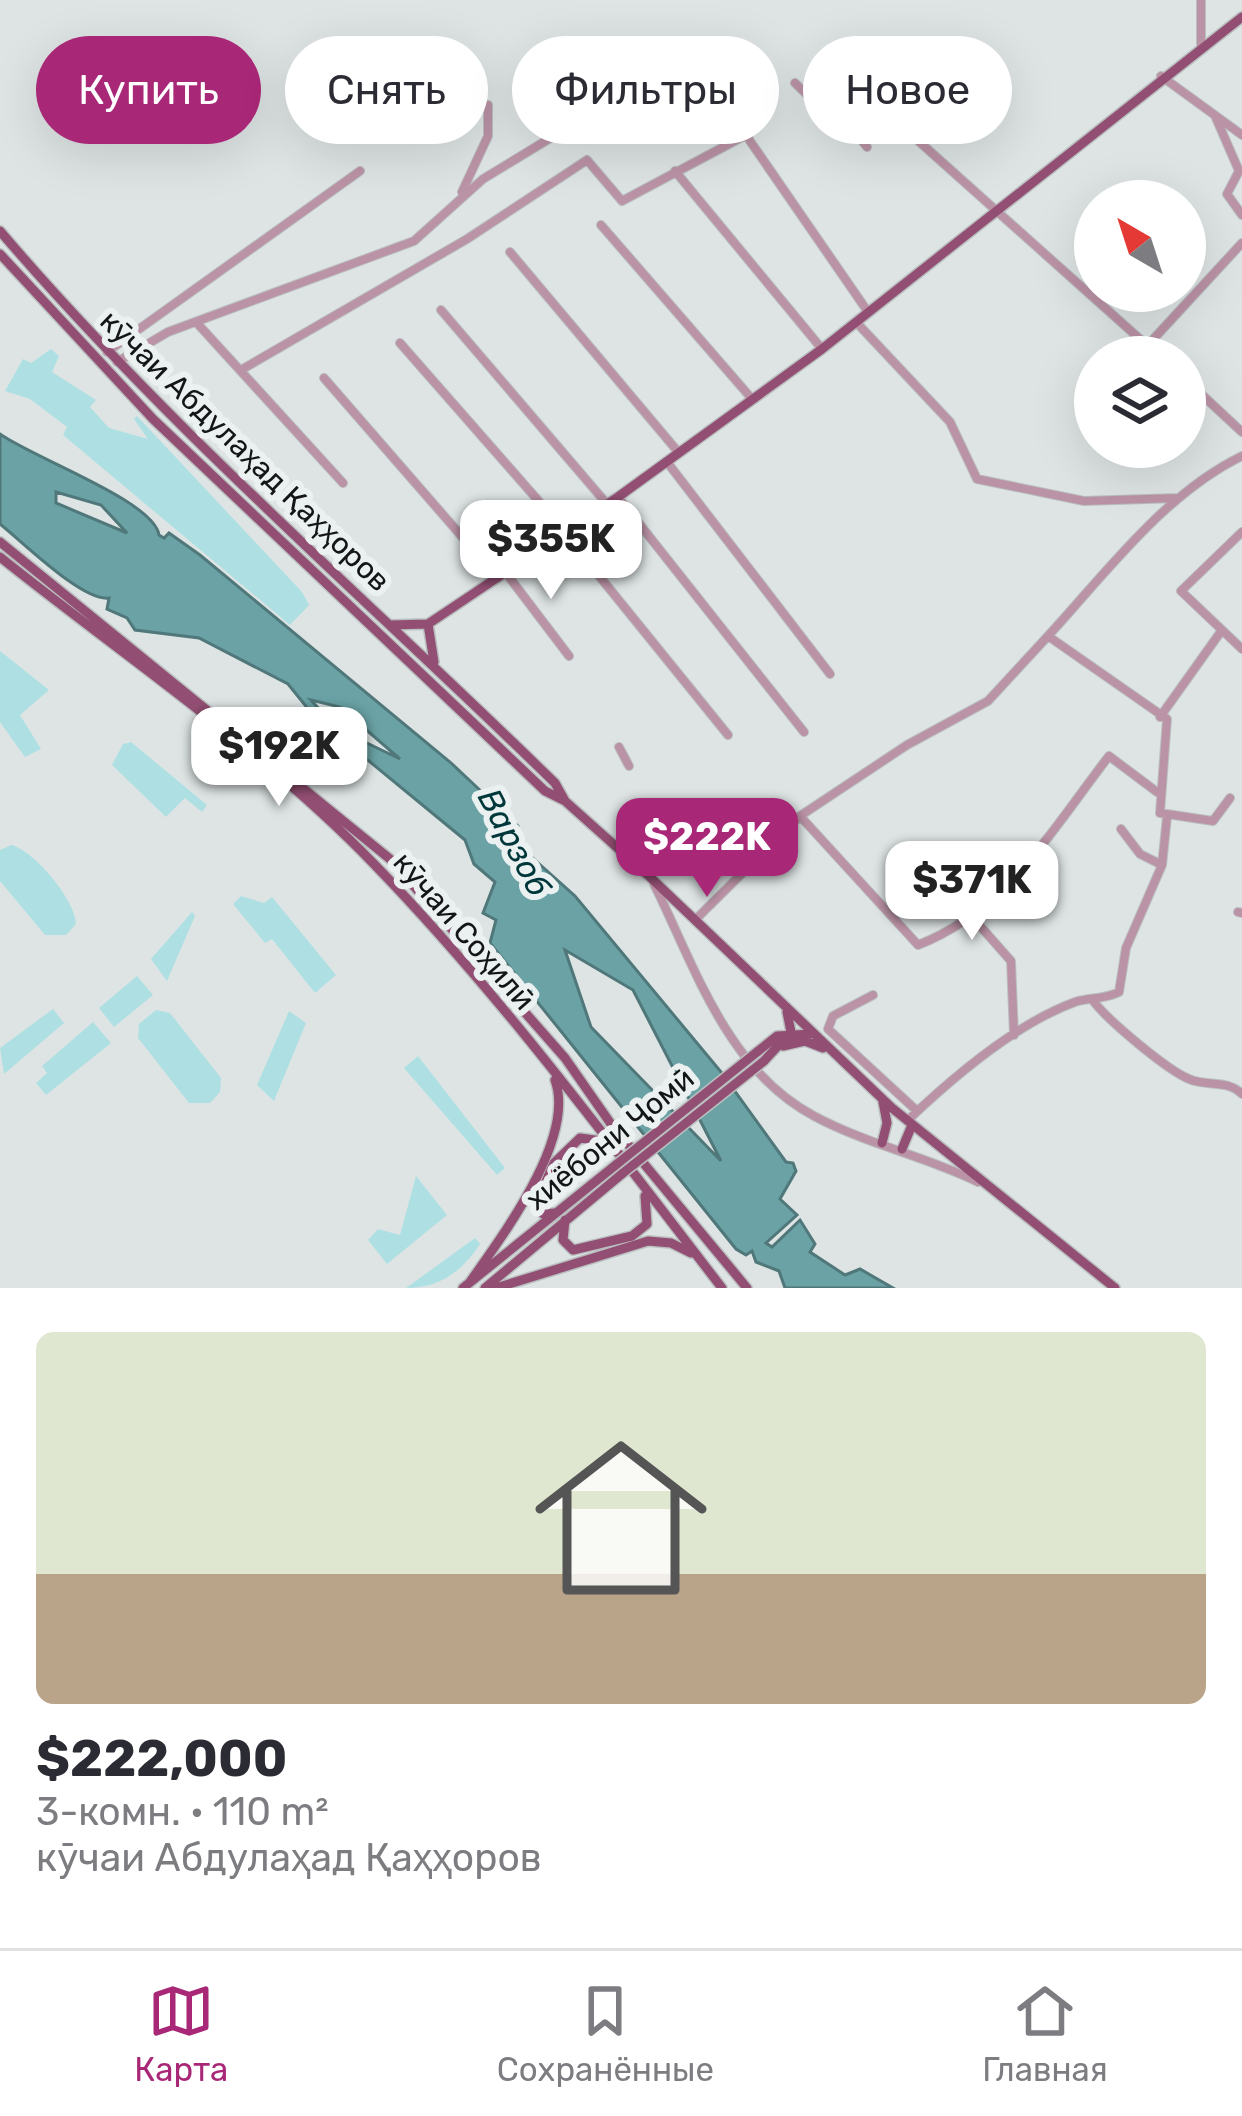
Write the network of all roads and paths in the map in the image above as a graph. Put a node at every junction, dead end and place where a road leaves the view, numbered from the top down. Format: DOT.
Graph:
graph roads {
  1 [pos="1201,0"];
  2 [pos="1242,17"];
  3 [pos="1201,47"];
  4 [pos="1161,76"];
  5 [pos="795,83"];
  6 [pos="803,92"];
  7 [pos="1216,118"];
  8 [pos="1242,135"];
  9 [pos="484,144"];
  10 [pos="539,144"];
  11 [pos="728,144"];
  12 [pos="752,144"];
  13 [pos="865,144"];
  14 [pos="922,144"];
  15 [pos="867,147"];
  16 [pos="360,171"];
  17 [pos="675,171"];
  18 [pos="455,203"];
  19 [pos="999,213"];
  20 [pos="1242,214"];
  21 [pos="601,225"];
  22 [pos="0,231"];
  23 [pos="1242,243"];
  24 [pos="510,252"];
  25 [pos="0,254"];
  26 [pos="441,310"];
  27 [pos="868,312"];
  28 [pos="196,322"];
  29 [pos="856,322"];
  30 [pos="1136,336"];
  31 [pos="1156,336"];
  32 [pos="400,343"];
  33 [pos="822,349"];
  34 [pos="106,352"];
  35 [pos="116,362"];
  36 [pos="242,370"];
  37 [pos="324,378"];
  38 [pos="752,399"];
  39 [pos="1206,399"];
  40 [pos="1242,432"];
  41 [pos="679,453"];
  42 [pos="1242,456"];
  43 [pos="667,462"];
  44 [pos="344,483"];
  45 [pos="1178,498"];
  46 [pos="612,501"];
  47 [pos="564,533"];
  48 [pos="1240,537"];
  49 [pos="0,542"];
  50 [pos="0,557"];
  51 [pos="502,576"];
  52 [pos="428,624"];
  53 [pos="390,625"];
  54 [pos="1222,630"];
  55 [pos="1048,636"];
  56 [pos="1242,650"];
  57 [pos="568,656"];
  58 [pos="436,667"];
  59 [pos="830,674"];
  60 [pos="1160,717"];
  61 [pos="804,732"];
  62 [pos="728,735"];
  63 [pos="619,747"];
  64 [pos="628,766"];
  65 [pos="1158,792"];
  66 [pos="1230,798"];
  67 [pos="565,801"];
  68 [pos="800,816"];
  69 [pos="1167,817"];
  70 [pos="1121,829"];
  71 [pos="1162,865"];
  72 [pos="650,877"];
  73 [pos="973,918"];
  74 [pos="695,920"];
  75 [pos="474,950"];
  76 [pos="461,961"];
  77 [pos="767,992"];
  78 [pos="873,995"];
  79 [pos="1094,1002"];
  80 [pos="786,1010"];
  81 [pos="791,1032"];
  82 [pos="1014,1035"];
  83 [pos="816,1036"];
  84 [pos="780,1041"];
  85 [pos="837,1056"];
  86 [pos="551,1070"];
  87 [pos="1242,1094"];
  88 [pos="881,1098"];
  89 [pos="917,1111"];
  90 [pos="909,1123"];
  91 [pos="607,1143"];
  92 [pos="882,1143"];
  93 [pos="902,1149"];
  94 [pos="641,1186"];
  95 [pos="992,1189"];
  96 [pos="562,1216"];
  97 [pos="702,1260"];
  98 [pos="466,1285"];
  99 [pos="485,1288"];
  100 [pos="496,1288"];
  101 [pos="722,1288"];
  102 [pos="747,1288"];
  103 [pos="1115,1288"];
  1 -- 3 [label="street"];
  2 -- 3 [label="main road"];
  3 -- 4 [label="main road"];
  4 -- 7 [label="street"];
  4 -- 19 [label="main road"];
  5 -- 6 [label="street"];
  7 -- 8 [label="street"];
  7 -- 20 [label="street"];
  9 -- 18 [label="street"];
  10 -- 18 [label="street"];
  11 -- 17 [label="street"];
  12 -- 27 [label="street"];
  13 -- 15 [label="street"];
  14 -- 19 [label="street"];
  16 -- 34 [label="street"];
  17 -- 33 [label="street"];
  17 -- 36 [label="street"];
  18 -- 28 [label="street"];
  19 -- 27 [label="main road"];
  19 -- 30 [label="street"];
  21 -- 38 [label="street"];
  22 -- 34 [label="main road, кӯчаи Абдулаҳад Қаҳҳоров"];
  23 -- 31 [label="street"];
  24 -- 41 [label="street"];
  25 -- 67 [label="main road, кӯчаи Абдулаҳад Қаҳҳоров"];
  26 -- 46 [label="street"];
  27 -- 29 [label="main road"];
  28 -- 35 [label="street"];
  28 -- 36 [label="street"];
  29 -- 33 [label="main road"];
  29 -- 45 [label="street"];
  32 -- 47 [label="street"];
  33 -- 38 [label="main road"];
  34 -- 35 [label="main road, кӯчаи Абдулаҳад Қаҳҳоров"];
  35 -- 53 [label="main road, кӯчаи Абдулаҳад Қаҳҳоров"];
  36 -- 44 [label="street"];
  37 -- 51 [label="street"];
  38 -- 41 [label="main road"];
  39 -- 40 [label="street"];
  41 -- 43 [label="main road"];
  42 -- 45 [label="street"];
  43 -- 46 [label="main road"];
  43 -- 59 [label="street"];
  45 -- 55 [label="street"];
  46 -- 47 [label="main road"];
  46 -- 61 [label="street"];
  47 -- 51 [label="main road"];
  47 -- 62 [label="street"];
  48 -- 54 [label="street"];
  49 -- 75 [label="main road"];
  50 -- 76 [label="main road, кӯчаи Соҳилӣ"];
  51 -- 52 [label="main road"];
  51 -- 57 [label="street"];
  52 -- 53 [label="main road"];
  52 -- 58 [label="main road"];
  53 -- 58 [label="main road, кӯчаи Абдулаҳад Қаҳҳоров"];
  54 -- 56 [label="street"];
  54 -- 60 [label="street"];
  55 -- 60 [label="street"];
  55 -- 68 [label="street"];
  58 -- 67 [label="main road, кӯчаи Абдулаҳад Қаҳҳоров"];
  60 -- 65 [label="street"];
  63 -- 64 [label="street"];
  65 -- 69 [label="street"];
  65 -- 73 [label="street"];
  66 -- 69 [label="street"];
  67 -- 72 [label="main road, кӯчаи Абдулаҳад Қаҳҳоров"];
  68 -- 73 [label="street"];
  68 -- 74 [label="street"];
  69 -- 71 [label="street"];
  70 -- 71 [label="street"];
  71 -- 79 [label="street"];
  72 -- 74 [label="main road, кӯчаи Абдулаҳад Қаҳҳоров"];
  72 -- 92 [label="street, кӯчаи Абдулаҳад Қаҳҳоров"];
  73 -- 82 [label="street"];
  74 -- 77 [label="main road, кӯчаи Абдулаҳад Қаҳҳоров"];
  75 -- 76 [label="main road"];
  75 -- 102 [label="main road"];
  76 -- 86 [label="main road, кӯчаи Соҳилӣ"];
  77 -- 80 [label="main road, кӯчаи Абдулаҳад Қаҳҳоров"];
  77 -- 84 [label="main road"];
  78 -- 89 [label="street"];
  79 -- 82 [label="street"];
  79 -- 87 [label="street"];
  80 -- 81 [label="main road"];
  80 -- 83 [label="main road, кӯчаи Абдулаҳад Қаҳҳоров"];
  81 -- 83 [label="main road, хиёбони Ҷомӣ"];
  81 -- 84 [label="main road, хиёбони Ҷомӣ"];
  82 -- 89 [label="street"];
  83 -- 85 [label="main road, кӯчаи Абдулаҳад Қаҳҳоров"];
  84 -- 85 [label="main road"];
  84 -- 96 [label="main road, хиёбони Ҷомӣ, bridge"];
  85 -- 88 [label="main road, кӯчаи Абдулаҳад Қаҳҳоров"];
  86 -- 91 [label="main road, кӯчаи Соҳилӣ"];
  86 -- 98 [label="main road"];
  88 -- 90 [label="main road, кӯчаи Абдулаҳад Қаҳҳоров"];
  88 -- 92 [label="main road"];
  89 -- 90 [label="street"];
  90 -- 93 [label="main road"];
  90 -- 95 [label="main road, кӯчаи Абдулаҳад Қаҳҳоров"];
  91 -- 94 [label="main road, кӯчаи Соҳилӣ"];
  91 -- 96 [label="main road"];
  92 -- 93 [label="street, кӯчаи Абдулаҳад Қаҳҳоров"];
  93 -- 95 [label="street, кӯчаи Абдулаҳад Қаҳҳоров"];
  94 -- 96 [label="main road"];
  94 -- 97 [label="main road, кӯчаи Соҳилӣ"];
  95 -- 103 [label="main road"];
  96 -- 98 [label="main road, хиёбони Ҷомӣ"];
  96 -- 99 [label="main road, хиёбони Ҷомӣ"];
  97 -- 100 [label="main road"];
  97 -- 101 [label="main road, кӯчаи Соҳилӣ"];
}
